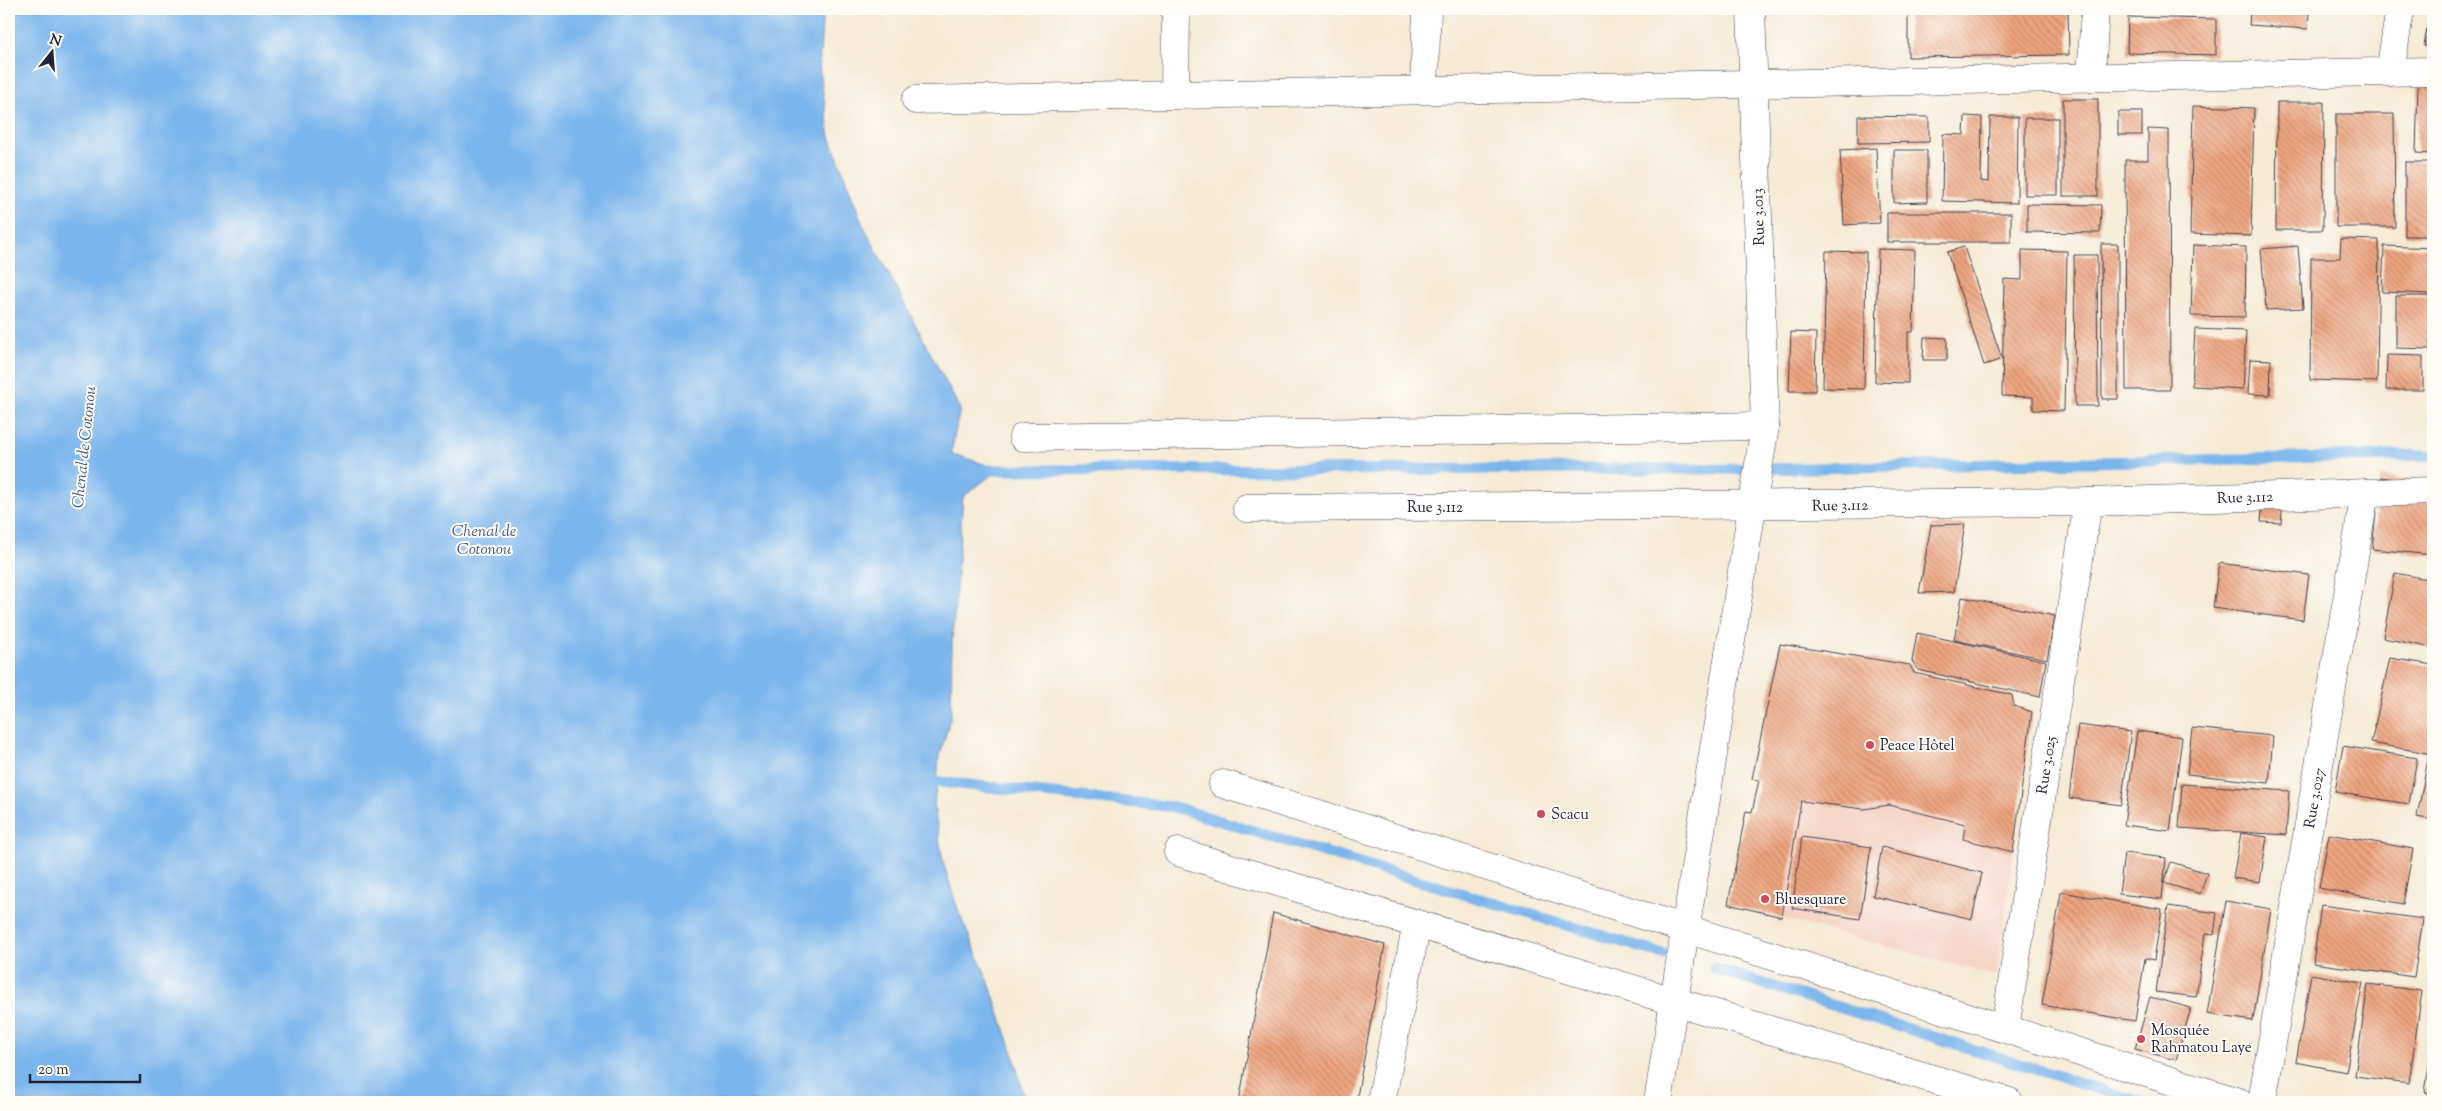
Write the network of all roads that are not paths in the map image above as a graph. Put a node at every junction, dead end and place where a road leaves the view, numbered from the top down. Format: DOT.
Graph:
graph roads {
  1 [pos="1176,9"];
  2 [pos="1427,9"];
  3 [pos="1751,9"];
  4 [pos="2095,9"];
  5 [pos="2400,9"];
  6 [pos="2433,71"];
  7 [pos="2390,72"];
  8 [pos="2091,78"];
  9 [pos="1754,84"];
  10 [pos="1424,89"];
  11 [pos="1175,94"];
  12 [pos="916,100"];
  13 [pos="1765,426"];
  14 [pos="1023,437"];
  15 [pos="2433,491"];
  16 [pos="2365,493"];
  17 [pos="2088,502"];
  18 [pos="1753,506"];
  19 [pos="1246,508"];
  20 [pos="1223,784"];
  21 [pos="1178,852"];
  22 [pos="1417,924"];
  23 [pos="1685,928"];
  24 [pos="1674,1001"];
  25 [pos="2005,1028"];
  26 [pos="2001,1101"];
  27 [pos="1381,1102"];
  28 [pos="1658,1102"];
  29 [pos="2239,1102"];
  30 [pos="2262,1102"];
  1 -- 11 [label="street"];
  2 -- 10 [label="street"];
  3 -- 9 [label="street, Rue 3.013"];
  4 -- 8 [label="street"];
  5 -- 7 [label="street"];
  6 -- 7 [label="street"];
  7 -- 8 [label="street"];
  8 -- 9 [label="street"];
  9 -- 10 [label="street"];
  9 -- 13 [label="street, Rue 3.013"];
  10 -- 11 [label="street"];
  11 -- 12 [label="street"];
  13 -- 14 [label="street"];
  13 -- 18 [label="street, Rue 3.013"];
  15 -- 16 [label="street, Rue 3.112"];
  16 -- 17 [label="street, Rue 3.112"];
  16 -- 30 [label="street, Rue 3.027"];
  17 -- 18 [label="street, Rue 3.112"];
  17 -- 25 [label="street, Rue 3.025"];
  18 -- 19 [label="street, Rue 3.112"];
  18 -- 23 [label="street, Rue 3.013"];
  20 -- 23 [label="street"];
  21 -- 22 [label="street"];
  22 -- 24 [label="street"];
  22 -- 27 [label="street"];
  23 -- 24 [label="street, Rue 3.013"];
  23 -- 25 [label="street"];
  24 -- 26 [label="street"];
  24 -- 28 [label="street, Rue 3.013"];
  25 -- 29 [label="street"];
}
